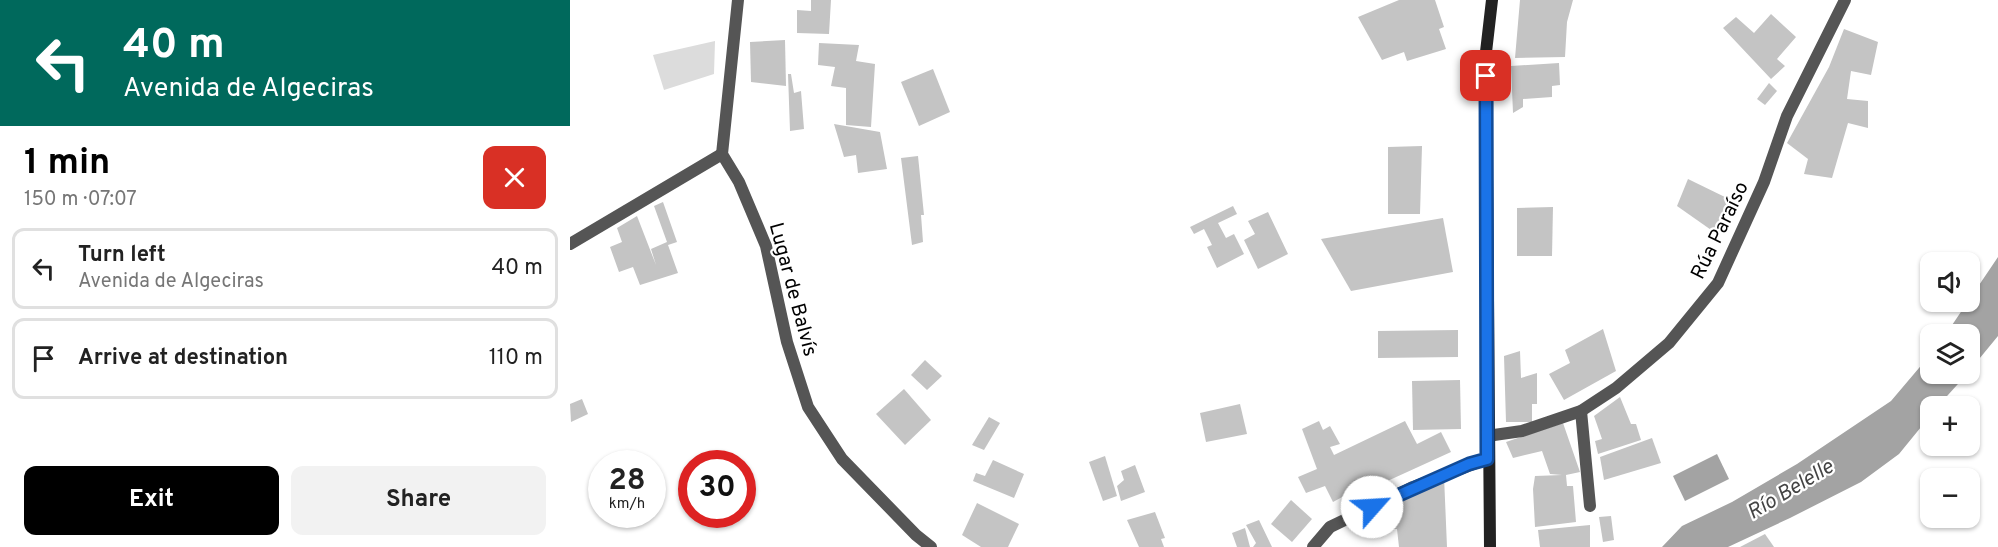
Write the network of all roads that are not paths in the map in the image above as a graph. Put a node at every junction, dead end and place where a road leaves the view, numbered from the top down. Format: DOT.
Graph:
graph roads {
  1 [pos="738,0"];
  2 [pos="1492,0"];
  3 [pos="1845,0"];
  4 [pos="722,154"];
  5 [pos="570,244"];
  6 [pos="1581,411"];
  7 [pos="1487,436"];
  8 [pos="1487,459"];
  9 [pos="1590,506"];
  10 [pos="931,547"];
  11 [pos="1313,547"];
  12 [pos="1490,547"];
  1 -- 4 [label="street"];
  2 -- 7 [label="main road"];
  3 -- 6 [label="street, Rúa Paraíso"];
  4 -- 5 [label="street"];
  4 -- 10 [label="street, Lugar de Balvís"];
  6 -- 7 [label="street, Rúa Paraíso"];
  6 -- 9 [label="street"];
  7 -- 8 [label="main road"];
  8 -- 11 [label="street"];
  8 -- 12 [label="main road"];
}
